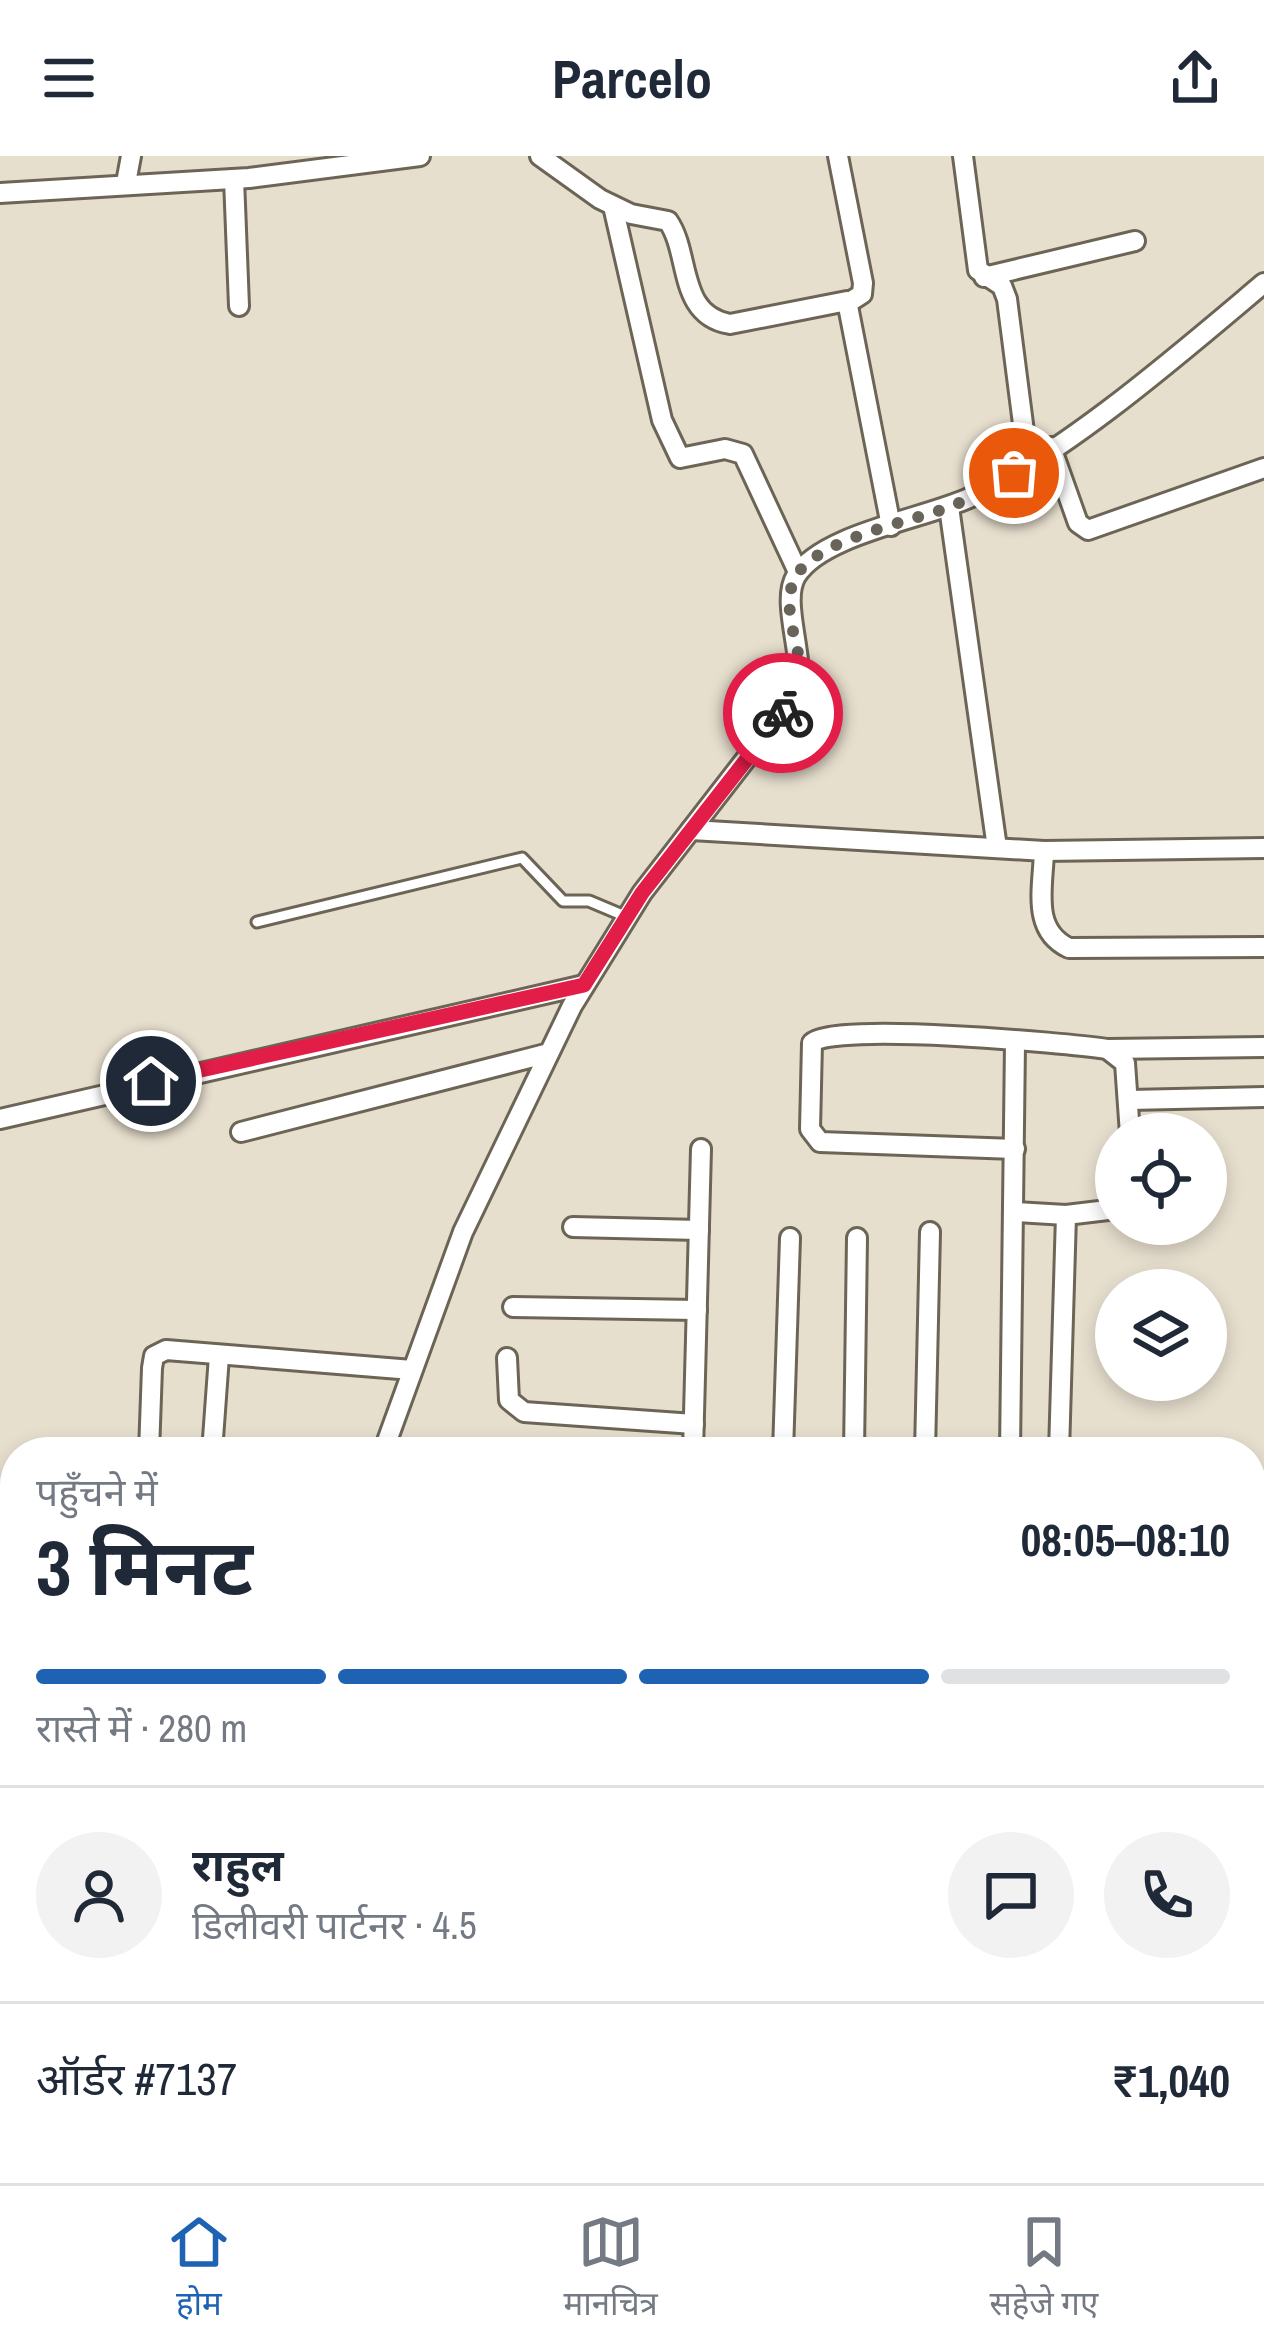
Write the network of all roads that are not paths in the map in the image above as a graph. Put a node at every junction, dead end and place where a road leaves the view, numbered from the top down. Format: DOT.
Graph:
graph roads {
  1 [pos="131,156"];
  2 [pos="420,156"];
  3 [pos="540,156"];
  4 [pos="838,156"];
  5 [pos="963,156"];
  6 [pos="235,178"];
  7 [pos="127,183"];
  8 [pos="0,193"];
  9 [pos="613,206"];
  10 [pos="1135,241"];
  11 [pos="984,277"];
  12 [pos="1264,283"];
  13 [pos="848,303"];
  14 [pos="239,306"];
  15 [pos="1051,447"];
  16 [pos="1028,463"];
  17 [pos="1264,468"];
  18 [pos="949,507"];
  19 [pos="891,526"];
  20 [pos="798,572"];
  21 [pos="692,830"];
  22 [pos="997,848"];
  23 [pos="1264,848"];
  24 [pos="1044,851"];
  25 [pos="627,917"];
  26 [pos="257,922"];
  27 [pos="1264,947"];
  28 [pos="584,985"];
  29 [pos="1016,1043"];
  30 [pos="1264,1047"];
  31 [pos="1107,1049"];
  32 [pos="549,1053"];
  33 [pos="1264,1097"];
  34 [pos="1130,1100"];
  35 [pos="1130,1113"];
  36 [pos="0,1119"];
  37 [pos="242,1132"];
  38 [pos="701,1149"];
  39 [pos="1015,1149"];
  40 [pos="1015,1212"];
  41 [pos="1095,1212"];
  42 [pos="1066,1215"];
  43 [pos="573,1227"];
  44 [pos="699,1230"];
  45 [pos="930,1232"];
  46 [pos="790,1238"];
  47 [pos="857,1238"];
  48 [pos="513,1306"];
  49 [pos="697,1310"];
  50 [pos="219,1356"];
  51 [pos="507,1358"];
  52 [pos="412,1370"];
  53 [pos="694,1424"];
  54 [pos="150,1437"];
  55 [pos="213,1437"];
  56 [pos="388,1437"];
  57 [pos="694,1437"];
  58 [pos="783,1437"];
  59 [pos="854,1437"];
  60 [pos="925,1437"];
  61 [pos="1010,1437"];
  62 [pos="1059,1437"];
  1 -- 7 [label="street"];
  2 -- 6 [label="street"];
  3 -- 9 [label="street"];
  4 -- 13 [label="street"];
  5 -- 11 [label="street"];
  6 -- 7 [label="street"];
  6 -- 14 [label="street"];
  7 -- 8 [label="street"];
  9 -- 13 [label="street"];
  9 -- 20 [label="street"];
  10 -- 11 [label="street"];
  11 -- 16 [label="street"];
  12 -- 15 [label="street"];
  13 -- 19 [label="street"];
  15 -- 16 [label="street"];
  15 -- 17 [label="street"];
  16 -- 18 [label="street"];
  18 -- 19 [label="street"];
  18 -- 22 [label="street"];
  19 -- 20 [label="street"];
  20 -- 21 [label="street"];
  21 -- 22 [label="street"];
  21 -- 25 [label="street"];
  22 -- 24 [label="street"];
  23 -- 24 [label="street"];
  24 -- 27 [label="street"];
  25 -- 26 [label="lane"];
  25 -- 28 [label="street"];
  28 -- 32 [label="street"];
  28 -- 36 [label="street"];
  29 -- 31 [label="street"];
  29 -- 39 [label="street"];
  29 -- 39 [label="street"];
  30 -- 31 [label="street"];
  31 -- 34 [label="street"];
  32 -- 37 [label="street"];
  32 -- 52 [label="street"];
  33 -- 34 [label="street"];
  34 -- 35 [label="street"];
  38 -- 44 [label="street"];
  39 -- 40 [label="street"];
  40 -- 42 [label="street"];
  40 -- 61 [label="street"];
  41 -- 42 [label="street"];
  42 -- 62 [label="street"];
  43 -- 44 [label="street"];
  44 -- 49 [label="street"];
  45 -- 60 [label="street"];
  46 -- 58 [label="street"];
  47 -- 59 [label="street"];
  48 -- 49 [label="street"];
  49 -- 53 [label="street"];
  50 -- 52 [label="street"];
  50 -- 54 [label="street"];
  50 -- 55 [label="street"];
  51 -- 53 [label="street"];
  52 -- 56 [label="street"];
  53 -- 57 [label="street"];
}
